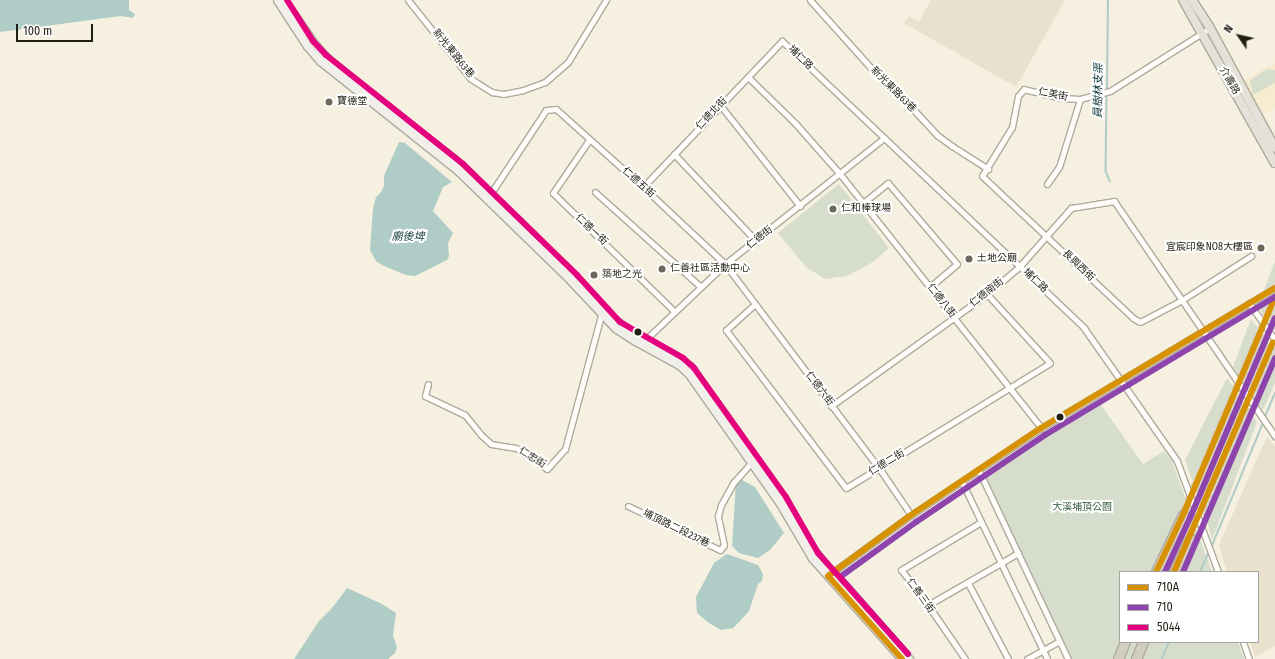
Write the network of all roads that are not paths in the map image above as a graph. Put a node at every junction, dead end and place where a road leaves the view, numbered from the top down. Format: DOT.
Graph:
graph roads {
  1 [pos="277,0"];
  2 [pos="284,0"];
  3 [pos="408,0"];
  4 [pos="606,0"];
  5 [pos="810,0"];
  6 [pos="1183,0"];
  7 [pos="1192,0"];
  8 [pos="1210,28"];
  9 [pos="1201,32"];
  10 [pos="782,41"];
  11 [pos="748,77"];
  12 [pos="1080,99"];
  13 [pos="720,106"];
  14 [pos="884,138"];
  15 [pos="589,140"];
  16 [pos="1275,148"];
  17 [pos="674,154"];
  18 [pos="1275,163"];
  19 [pos="988,169"];
  20 [pos="840,174"];
  21 [pos="982,176"];
  22 [pos="1046,184"];
  23 [pos="643,186"];
  24 [pos="595,192"];
  25 [pos="488,197"];
  26 [pos="863,203"];
  27 [pos="800,206"];
  28 [pos="1046,235"];
  29 [pos="756,241"];
  30 [pos="1251,256"];
  31 [pos="726,264"];
  32 [pos="1019,267"];
  33 [pos="701,287"];
  34 [pos="930,287"];
  35 [pos="1275,288"];
  36 [pos="987,294"];
  37 [pos="1182,300"];
  38 [pos="1249,303"];
  39 [pos="755,304"];
  40 [pos="602,311"];
  41 [pos="675,312"];
  42 [pos="954,318"];
  43 [pos="1204,331"];
  44 [pos="1275,340"];
  45 [pos="643,342"];
  46 [pos="1122,380"];
  47 [pos="428,384"];
  48 [pos="1011,389"];
  49 [pos="832,406"];
  50 [pos="1041,428"];
  51 [pos="1275,436"];
  52 [pos="751,463"];
  53 [pos="879,468"];
  54 [pos="980,471"];
  55 [pos="962,482"];
  56 [pos="628,506"];
  57 [pos="911,515"];
  58 [pos="1183,515"];
  59 [pos="981,522"];
  60 [pos="1190,539"];
  61 [pos="1018,553"];
  62 [pos="1000,563"];
  63 [pos="1156,571"];
  64 [pos="1174,571"];
  65 [pos="1218,571"];
  66 [pos="830,574"];
  67 [pos="968,583"];
  68 [pos="928,605"];
  69 [pos="1059,641"];
  70 [pos="1125,643"];
  71 [pos="1143,643"];
  72 [pos="1243,643"];
  73 [pos="1042,650"];
  74 [pos="902,659"];
  75 [pos="909,659"];
  76 [pos="965,659"];
  77 [pos="1008,659"];
  78 [pos="1026,659"];
  79 [pos="1047,659"];
  80 [pos="1068,659"];
  81 [pos="1118,659"];
  82 [pos="1136,659"];
  83 [pos="1250,659"];
  1 -- 25 [label="street"];
  2 -- 25 [label="street"];
  3 -- 4 [label="street, 新光東路63巷"];
  5 -- 19 [label="street, 新光東路63巷"];
  6 -- 9 [label="main road, 介壽路"];
  7 -- 8 [label="main road, 介壽路"];
  8 -- 9 [label="street, 仁美街"];
  8 -- 16 [label="main road, 介壽路"];
  9 -- 12 [label="street, 仁美街"];
  9 -- 18 [label="main road, 介壽路"];
  10 -- 11 [label="street, 仁德北街"];
  10 -- 14 [label="street, 埔仁路"];
  11 -- 13 [label="street, 仁德北街"];
  11 -- 20 [label="street, 仁德八街"];
  12 -- 19 [label="street, 仁美街"];
  12 -- 22 [label="street"];
  13 -- 17 [label="street, 仁德北街"];
  13 -- 27 [label="street"];
  14 -- 20 [label="street, 仁德街"];
  14 -- 32 [label="street, 埔仁路"];
  15 -- 23 [label="street, 仁德五街"];
  15 -- 25 [label="street, 仁德五街"];
  15 -- 41 [label="street, 仁德一街"];
  17 -- 23 [label="street, 仁德北街"];
  17 -- 29 [label="street"];
  19 -- 21 [label="street, 仁美街"];
  20 -- 26 [label="street, 仁德八街"];
  20 -- 27 [label="street, 仁德街"];
  21 -- 28 [label="street, 長興西街"];
  23 -- 31 [label="street, 仁德五街"];
  24 -- 33 [label="street"];
  25 -- 40 [label="street"];
  26 -- 34 [label="street, 仁德八街"];
  26 -- 34 [label="street"];
  27 -- 29 [label="street, 仁德街"];
  28 -- 32 [label="street, 仁德南街"];
  28 -- 37 [label="street, 長興西街"];
  28 -- 37 [label="street, 仁德南街"];
  29 -- 31 [label="street, 仁德街"];
  30 -- 37 [label="street"];
  31 -- 33 [label="street, 仁德街"];
  31 -- 39 [label="street, 仁德六街"];
  32 -- 36 [label="street, 仁德南街"];
  32 -- 46 [label="street, 埔仁路"];
  33 -- 41 [label="street, 仁德街"];
  34 -- 42 [label="street, 仁德八街"];
  35 -- 38 [label="street"];
  36 -- 42 [label="street, 仁德南街"];
  36 -- 48 [label="street, 仁德二街"];
  37 -- 43 [label="street"];
  38 -- 43 [label="street"];
  38 -- 44 [label="street"];
  39 -- 49 [label="street, 仁德六街"];
  39 -- 53 [label="street, 仁德二街"];
  40 -- 45 [label="street"];
  40 -- 47 [label="street, 仁忠街"];
  41 -- 45 [label="street, 仁德街"];
  42 -- 48 [label="street, 仁德八街"];
  42 -- 49 [label="street, 仁德南街"];
  43 -- 46 [label="street"];
  43 -- 51 [label="street"];
  45 -- 52 [label="street"];
  45 -- 66 [label="street"];
  46 -- 50 [label="street"];
  46 -- 65 [label="street, 埔仁路"];
  48 -- 50 [label="street, 仁德八街"];
  48 -- 53 [label="street, 仁德二街"];
  49 -- 53 [label="street, 仁德六街"];
  50 -- 54 [label="street"];
  52 -- 56 [label="street, 埔頂路二段237巷"];
  52 -- 66 [label="street"];
  53 -- 57 [label="street, 仁德六街"];
  54 -- 55 [label="street"];
  54 -- 61 [label="street"];
  55 -- 57 [label="street"];
  55 -- 59 [label="street"];
  57 -- 66 [label="street"];
  58 -- 63 [label="highway"];
  59 -- 62 [label="street"];
  59 -- 68 [label="street, 仁善三街"];
  60 -- 64 [label="highway"];
  61 -- 62 [label="street"];
  61 -- 69 [label="street"];
  62 -- 67 [label="street"];
  62 -- 73 [label="street"];
  66 -- 74 [label="street"];
  66 -- 75 [label="street"];
  67 -- 68 [label="street"];
  67 -- 77 [label="street"];
  68 -- 76 [label="street, 仁善三街"];
  69 -- 73 [label="street"];
  69 -- 80 [label="street"];
  70 -- 81 [label="highway"];
  71 -- 82 [label="highway"];
  72 -- 83 [label="street"];
  73 -- 78 [label="street"];
  73 -- 79 [label="street"];
}
